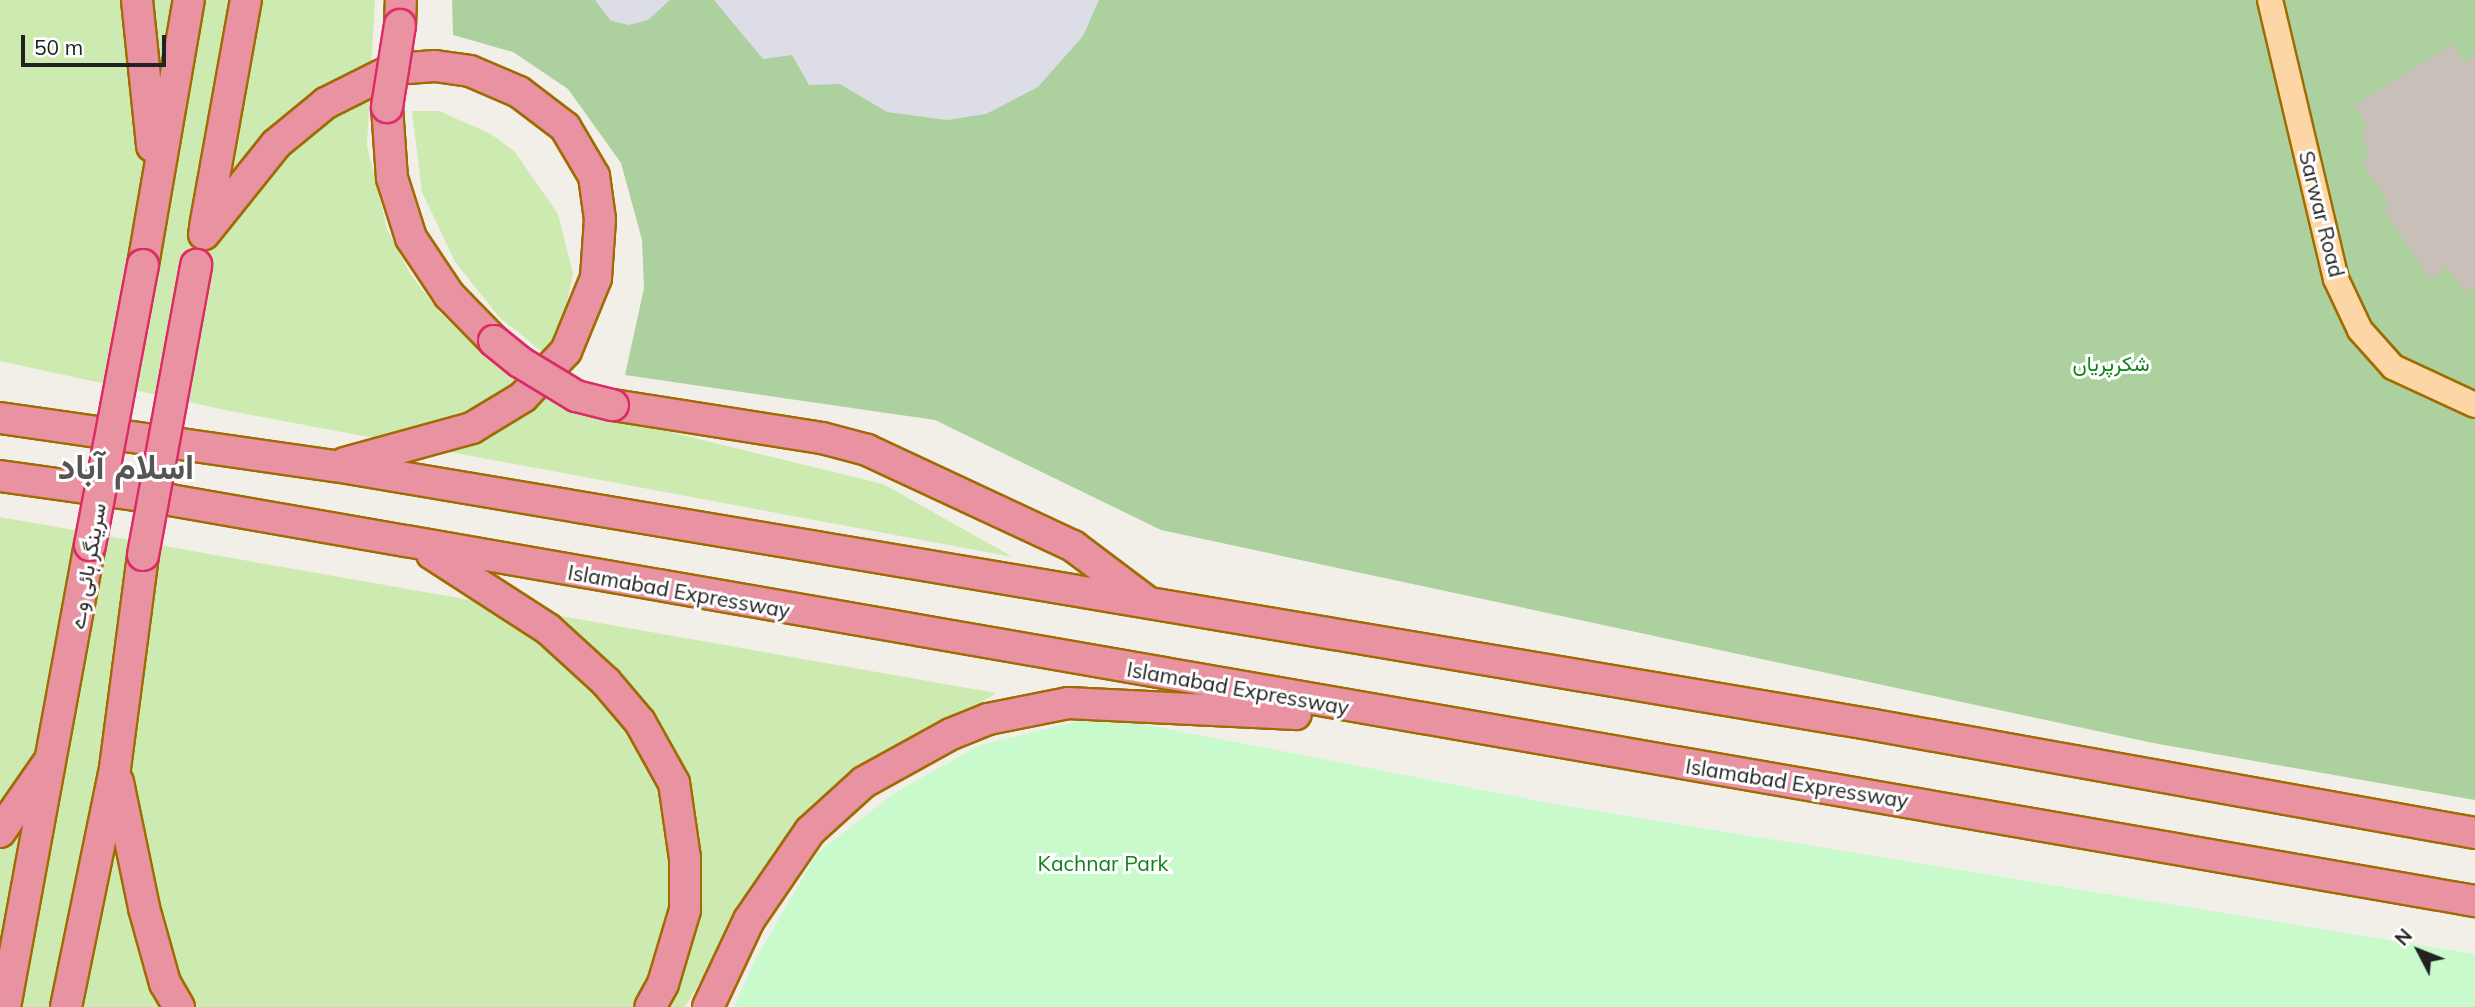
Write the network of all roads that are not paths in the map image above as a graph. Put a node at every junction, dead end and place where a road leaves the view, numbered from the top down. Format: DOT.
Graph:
graph roads {
  1 [pos="137,0"];
  2 [pos="189,0"];
  3 [pos="246,0"];
  4 [pos="2270,0"];
  5 [pos="400,13"];
  6 [pos="156,199"];
  7 [pos="204,234"];
  8 [pos="2475,405"];
  9 [pos="0,418"];
  10 [pos="335,466"];
  11 [pos="0,476"];
  12 [pos="416,545"];
  13 [pos="1152,605"];
  14 [pos="1422,720"];
  15 [pos="54,755"];
  16 [pos="115,768"];
  17 [pos="0,832"];
  18 [pos="2475,833"];
  19 [pos="2475,901"];
  20 [pos="5,1007"];
  21 [pos="66,1007"];
  22 [pos="179,1007"];
  23 [pos="650,1007"];
  24 [pos="708,1007"];
  1 -- 6 [label="highway"];
  2 -- 6 [label="highway, سرینگر ہائی وے"];
  3 -- 7 [label="highway"];
  4 -- 8 [label="main road, Sarwar Road"];
  5 -- 13 [label="highway, bridge"];
  6 -- 15 [label="highway, سرینگر ہائی وے, bridge"];
  7 -- 10 [label="highway"];
  7 -- 16 [label="highway, bridge"];
  9 -- 10 [label="highway"];
  10 -- 13 [label="highway"];
  11 -- 12 [label="highway, Islamabad Expressway"];
  12 -- 14 [label="highway, Islamabad Expressway"];
  12 -- 23 [label="highway"];
  13 -- 18 [label="highway"];
  14 -- 19 [label="highway, Islamabad Expressway"];
  14 -- 24 [label="highway"];
  15 -- 17 [label="highway"];
  15 -- 20 [label="highway, سرینگر ہائی وے"];
  16 -- 21 [label="highway"];
  16 -- 22 [label="highway"];
}
